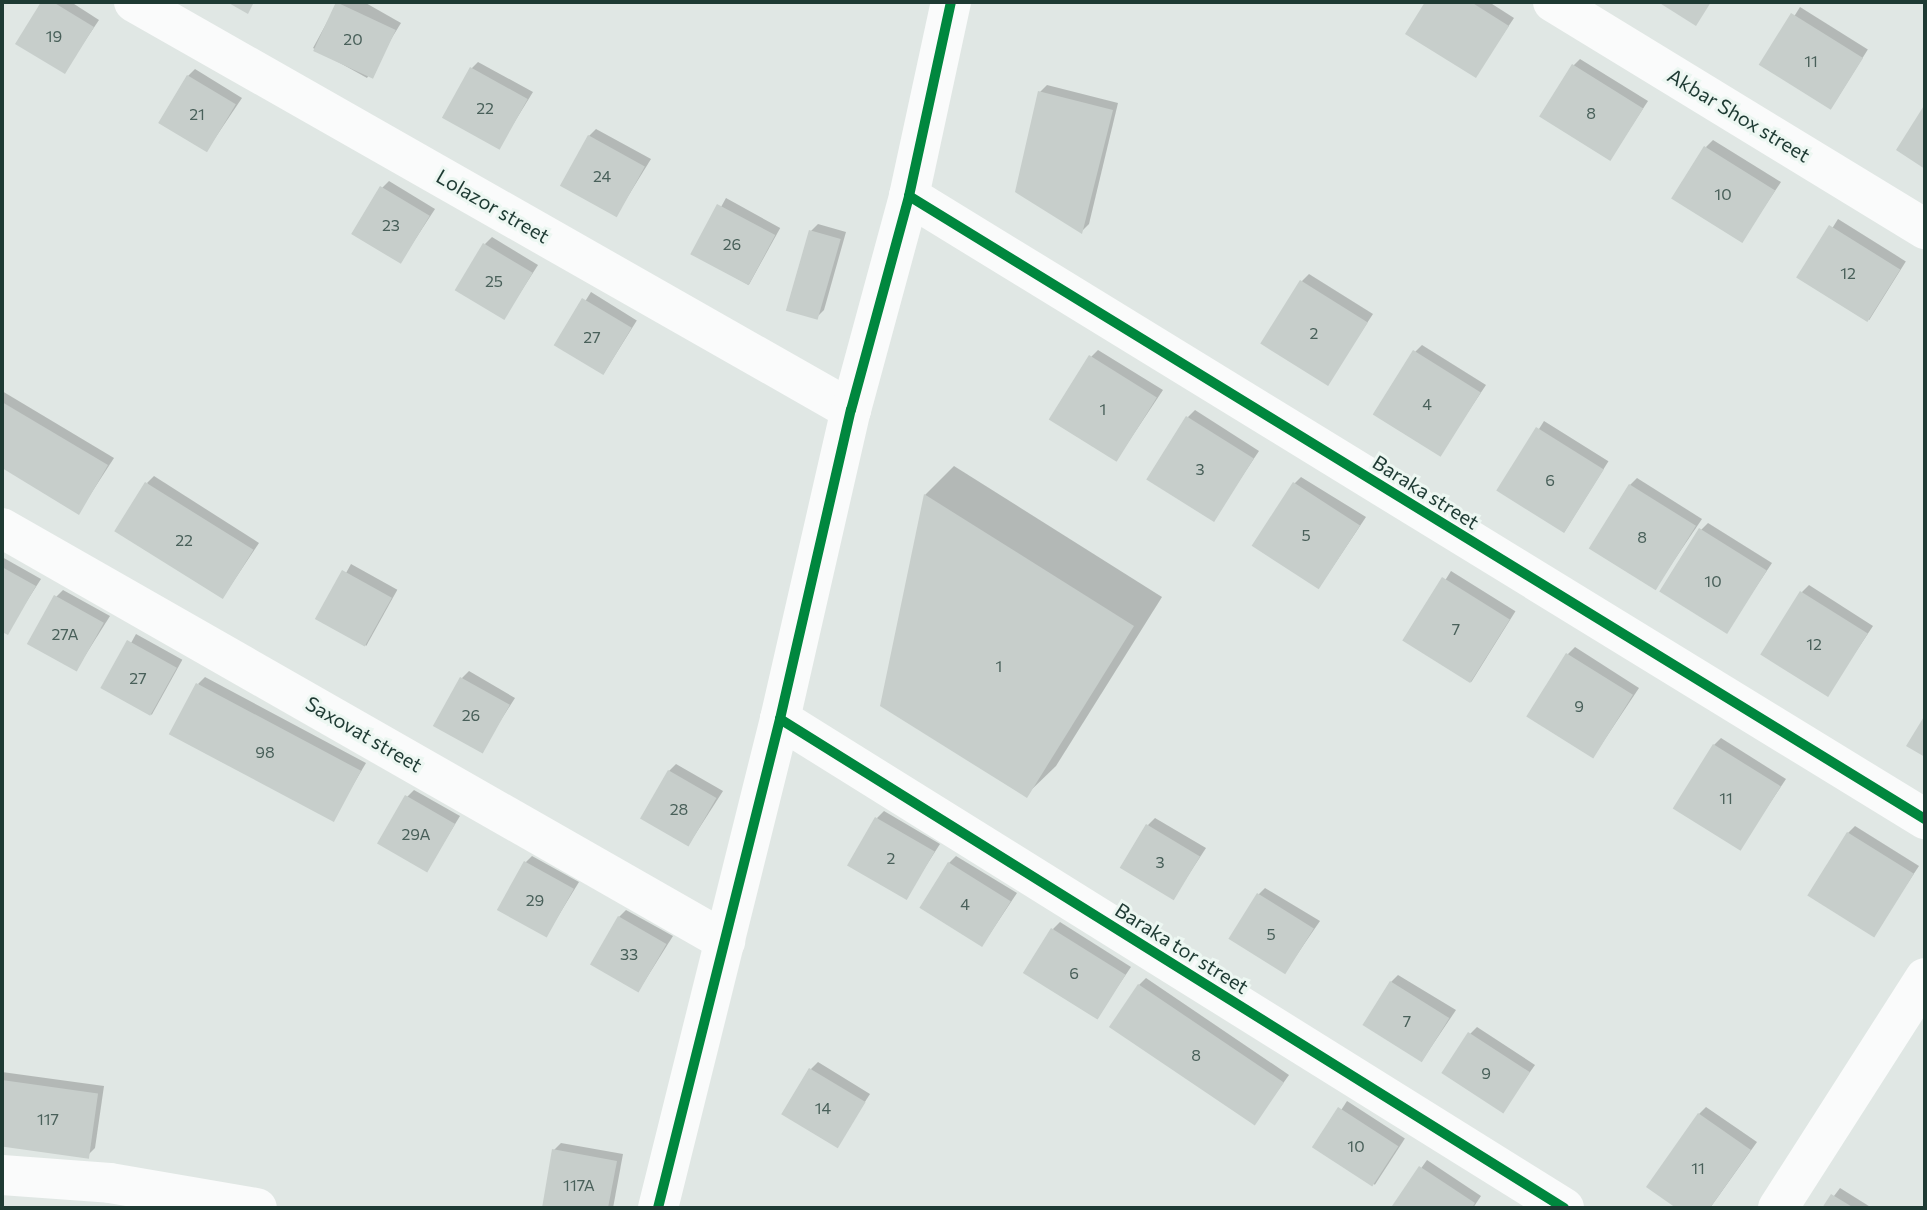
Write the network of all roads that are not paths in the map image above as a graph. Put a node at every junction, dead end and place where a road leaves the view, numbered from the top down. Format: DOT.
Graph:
graph roads {
  1 [pos="134,2"];
  2 [pos="951,2"];
  3 [pos="1553,2"];
  4 [pos="909,196"];
  5 [pos="1925,229"];
  6 [pos="851,410"];
  7 [pos="2,528"];
  8 [pos="780,719"];
  9 [pos="1925,819"];
  10 [pos="725,941"];
  11 [pos="1925,978"];
  12 [pos="2,1175"];
  13 [pos="257,1208"];
  14 [pos="658,1208"];
  15 [pos="1564,1208"];
  16 [pos="1778,1208"];
  1 -- 6 [label="street, Lolazor street"];
  2 -- 4 [label="street"];
  3 -- 5 [label="street, Akbar Shox street"];
  4 -- 6 [label="street"];
  4 -- 9 [label="street, Baraka street"];
  6 -- 8 [label="street"];
  7 -- 10 [label="street, Saxovat street"];
  8 -- 10 [label="street"];
  8 -- 15 [label="street, Baraka tor street"];
  10 -- 14 [label="street"];
  11 -- 16 [label="street"];
  12 -- 13 [label="street"];
}
